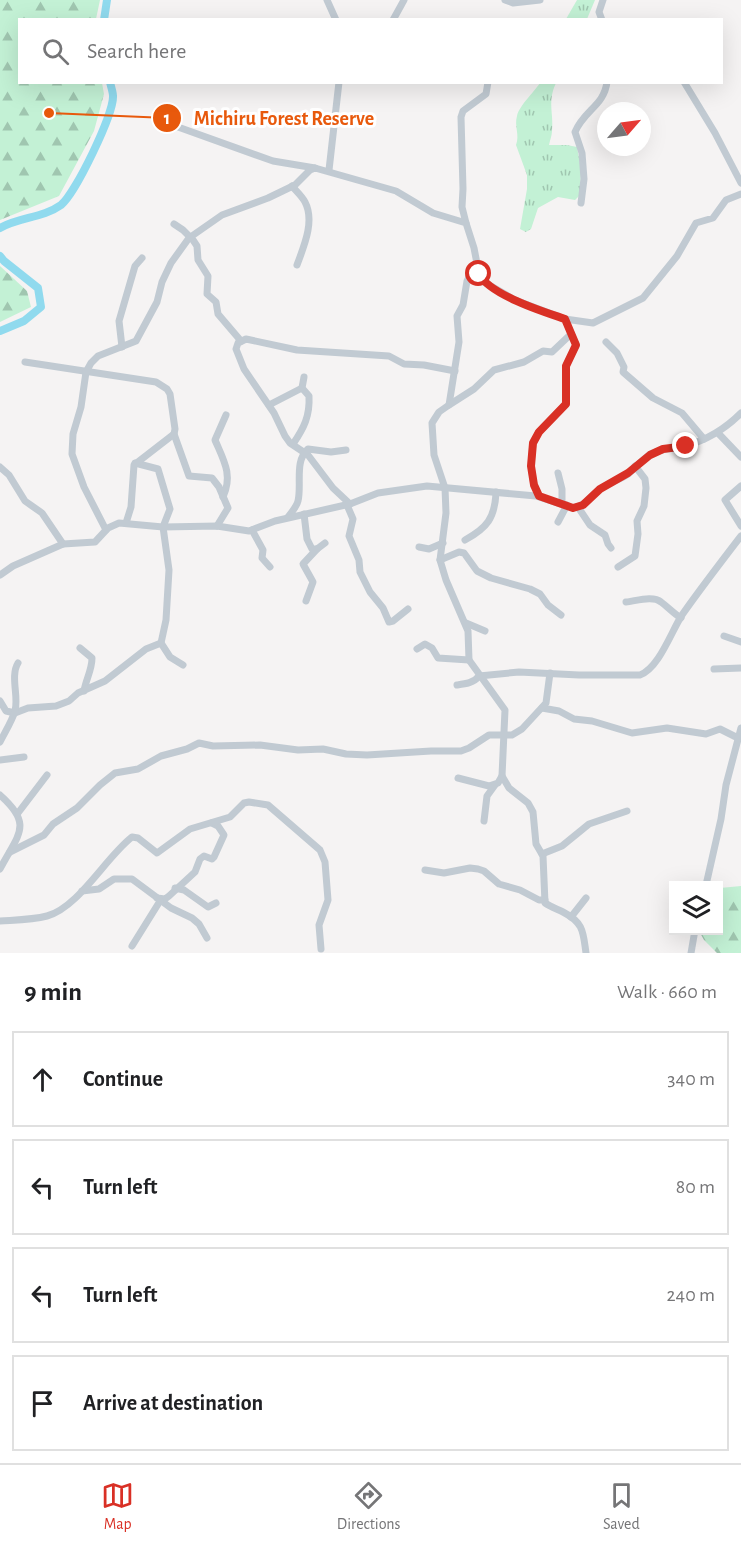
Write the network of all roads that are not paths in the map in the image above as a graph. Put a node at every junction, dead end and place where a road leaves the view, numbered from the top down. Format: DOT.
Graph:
graph roads {
  1 [pos="327,0"];
  2 [pos="404,0"];
  3 [pos="505,0"];
  4 [pos="540,0"];
  5 [pos="603,0"];
  6 [pos="335,18"];
  7 [pos="394,18"];
  8 [pos="601,18"];
  9 [pos="339,84"];
  10 [pos="488,84"];
  11 [pos="606,84"];
  12 [pos="685,84"];
  13 [pos="178,127"];
  14 [pos="315,168"];
  15 [pos="328,170"];
  16 [pos="741,183"];
  17 [pos="292,186"];
  18 [pos="741,194"];
  19 [pos="581,202"];
  20 [pos="466,223"];
  21 [pos="174,224"];
  22 [pos="191,237"];
  23 [pos="142,258"];
  24 [pos="297,265"];
  25 [pos="478,268"];
  26 [pos="565,319"];
  27 [pos="571,334"];
  28 [pos="241,341"];
  29 [pos="606,342"];
  30 [pos="122,347"];
  31 [pos="25,362"];
  32 [pos="455,371"];
  33 [pos="86,372"];
  34 [pos="304,377"];
  35 [pos="302,388"];
  36 [pos="269,405"];
  37 [pos="449,405"];
  38 [pos="741,414"];
  39 [pos="226,415"];
  40 [pos="718,433"];
  41 [pos="174,434"];
  42 [pos="704,440"];
  43 [pos="292,444"];
  44 [pos="346,450"];
  45 [pos="304,452"];
  46 [pos="741,457"];
  47 [pos="135,463"];
  48 [pos="635,466"];
  49 [pos="0,467"];
  50 [pos="558,473"];
  51 [pos="741,486"];
  52 [pos="445,488"];
  53 [pos="496,492"];
  54 [pos="223,496"];
  55 [pos="539,496"];
  56 [pos="565,504"];
  57 [pos="348,505"];
  58 [pos="578,507"];
  59 [pos="304,514"];
  60 [pos="288,517"];
  61 [pos="126,522"];
  62 [pos="558,522"];
  63 [pos="217,526"];
  64 [pos="741,526"];
  65 [pos="163,527"];
  66 [pos="106,530"];
  67 [pos="252,530"];
  68 [pos="741,536"];
  69 [pos="465,540"];
  70 [pos="325,543"];
  71 [pos="442,543"];
  72 [pos="63,544"];
  73 [pos="419,546"];
  74 [pos="611,548"];
  75 [pos="317,549"];
  76 [pos="440,560"];
  77 [pos="270,567"];
  78 [pos="618,567"];
  79 [pos="0,575"];
  80 [pos="306,601"];
  81 [pos="626,602"];
  82 [pos="408,609"];
  83 [pos="561,615"];
  84 [pos="681,618"];
  85 [pos="466,623"];
  86 [pos="485,632"];
  87 [pos="724,636"];
  88 [pos="741,642"];
  89 [pos="161,643"];
  90 [pos="80,648"];
  91 [pos="417,650"];
  92 [pos="469,660"];
  93 [pos="18,663"];
  94 [pos="183,665"];
  95 [pos="741,668"];
  96 [pos="714,669"];
  97 [pos="550,674"];
  98 [pos="479,676"];
  99 [pos="457,685"];
  100 [pos="84,691"];
  101 [pos="0,702"];
  102 [pos="542,708"];
  103 [pos="15,713"];
  104 [pos="741,728"];
  105 [pos="504,736"];
  106 [pos="0,742"];
  107 [pos="739,743"];
  108 [pos="24,758"];
  109 [pos="0,760"];
  110 [pos="47,775"];
  111 [pos="502,776"];
  112 [pos="458,778"];
  113 [pos="495,785"];
  114 [pos="0,795"];
  115 [pos="627,811"];
  116 [pos="18,813"];
  117 [pos="484,821"];
  118 [pos="217,823"];
  119 [pos="10,852"];
  120 [pos="542,854"];
  121 [pos="0,869"];
  122 [pos="425,870"];
  123 [pos="707,881"];
  124 [pos="175,888"];
  125 [pos="82,891"];
  126 [pos="586,898"];
  127 [pos="159,899"];
  128 [pos="545,900"];
  129 [pos="216,903"];
  130 [pos="572,917"];
  131 [pos="0,921"];
  132 [pos="693,935"];
  133 [pos="207,938"];
  134 [pos="132,946"];
  135 [pos="321,949"];
  136 [pos="586,953"];
  137 [pos="691,953"];
  1 -- 6 [label="street"];
  2 -- 7 [label="street"];
  3 -- 4 [label="street"];
  5 -- 8 [label="street"];
  9 -- 15 [label="street"];
  10 -- 20 [label="street"];
  11 -- 19 [label="street"];
  12 -- 16 [label="street"];
  13 -- 14 [label="street"];
  14 -- 15 [label="street"];
  14 -- 17 [label="street"];
  15 -- 20 [label="street"];
  17 -- 22 [label="street"];
  17 -- 24 [label="street"];
  18 -- 26 [label="street"];
  20 -- 25 [label="street"];
  21 -- 22 [label="street"];
  22 -- 28 [label="street"];
  22 -- 30 [label="street"];
  23 -- 30 [label="street"];
  25 -- 26 [label="street"];
  25 -- 32 [label="street"];
  26 -- 27 [label="street"];
  27 -- 37 [label="street"];
  27 -- 55 [label="street"];
  28 -- 32 [label="street"];
  28 -- 36 [label="street"];
  29 -- 42 [label="street"];
  30 -- 33 [label="street"];
  31 -- 33 [label="street"];
  32 -- 37 [label="street"];
  33 -- 41 [label="street"];
  33 -- 66 [label="street"];
  34 -- 35 [label="street"];
  35 -- 36 [label="street"];
  35 -- 43 [label="street"];
  36 -- 43 [label="street"];
  37 -- 52 [label="street"];
  38 -- 40 [label="street"];
  39 -- 54 [label="street"];
  40 -- 42 [label="street"];
  40 -- 46 [label="street"];
  41 -- 47 [label="street"];
  41 -- 54 [label="street"];
  42 -- 48 [label="street"];
  43 -- 45 [label="street"];
  44 -- 45 [label="street"];
  45 -- 57 [label="street"];
  45 -- 60 [label="street"];
  47 -- 61 [label="street"];
  47 -- 65 [label="street"];
  48 -- 58 [label="street"];
  48 -- 78 [label="street"];
  49 -- 72 [label="street"];
  50 -- 56 [label="street"];
  51 -- 64 [label="street"];
  52 -- 53 [label="street"];
  52 -- 57 [label="street"];
  52 -- 71 [label="street"];
  53 -- 55 [label="street"];
  53 -- 69 [label="street"];
  54 -- 63 [label="street"];
  55 -- 56 [label="street"];
  56 -- 58 [label="street"];
  56 -- 62 [label="street"];
  57 -- 59 [label="street"];
  57 -- 82 [label="street"];
  58 -- 74 [label="street"];
  59 -- 60 [label="street"];
  59 -- 75 [label="street"];
  60 -- 67 [label="street"];
  61 -- 65 [label="street"];
  61 -- 66 [label="street"];
  63 -- 65 [label="street"];
  63 -- 67 [label="street"];
  65 -- 89 [label="street"];
  66 -- 72 [label="street"];
  67 -- 77 [label="street"];
  68 -- 84 [label="street"];
  70 -- 75 [label="street"];
  71 -- 73 [label="street"];
  71 -- 76 [label="street"];
  72 -- 79 [label="street"];
  75 -- 80 [label="street"];
  76 -- 83 [label="street"];
  76 -- 85 [label="street"];
  81 -- 84 [label="street"];
  84 -- 97 [label="street"];
  85 -- 86 [label="street"];
  85 -- 92 [label="street"];
  87 -- 88 [label="street"];
  89 -- 94 [label="street"];
  89 -- 100 [label="street"];
  90 -- 100 [label="street"];
  91 -- 92 [label="street"];
  92 -- 98 [label="street"];
  93 -- 103 [label="street"];
  95 -- 96 [label="street"];
  97 -- 98 [label="street"];
  97 -- 102 [label="street"];
  98 -- 99 [label="street"];
  98 -- 105 [label="street"];
  100 -- 103 [label="street"];
  101 -- 103 [label="street"];
  102 -- 105 [label="street"];
  102 -- 107 [label="street"];
  103 -- 106 [label="street"];
  104 -- 107 [label="street"];
  105 -- 111 [label="street"];
  105 -- 119 [label="street"];
  107 -- 123 [label="street"];
  108 -- 109 [label="street"];
  110 -- 116 [label="street"];
  111 -- 113 [label="street"];
  111 -- 120 [label="street"];
  112 -- 113 [label="street"];
  113 -- 117 [label="street"];
  114 -- 116 [label="street"];
  115 -- 120 [label="street"];
  116 -- 119 [label="street"];
  118 -- 124 [label="street"];
  118 -- 125 [label="street"];
  118 -- 135 [label="street"];
  119 -- 121 [label="street"];
  120 -- 128 [label="street"];
  122 -- 128 [label="street"];
  124 -- 127 [label="street"];
  124 -- 129 [label="street"];
  125 -- 127 [label="street"];
  125 -- 131 [label="street"];
  126 -- 130 [label="street"];
  127 -- 133 [label="street"];
  127 -- 134 [label="street"];
  128 -- 130 [label="street"];
  130 -- 136 [label="street"];
  132 -- 137 [label="street"];
}
